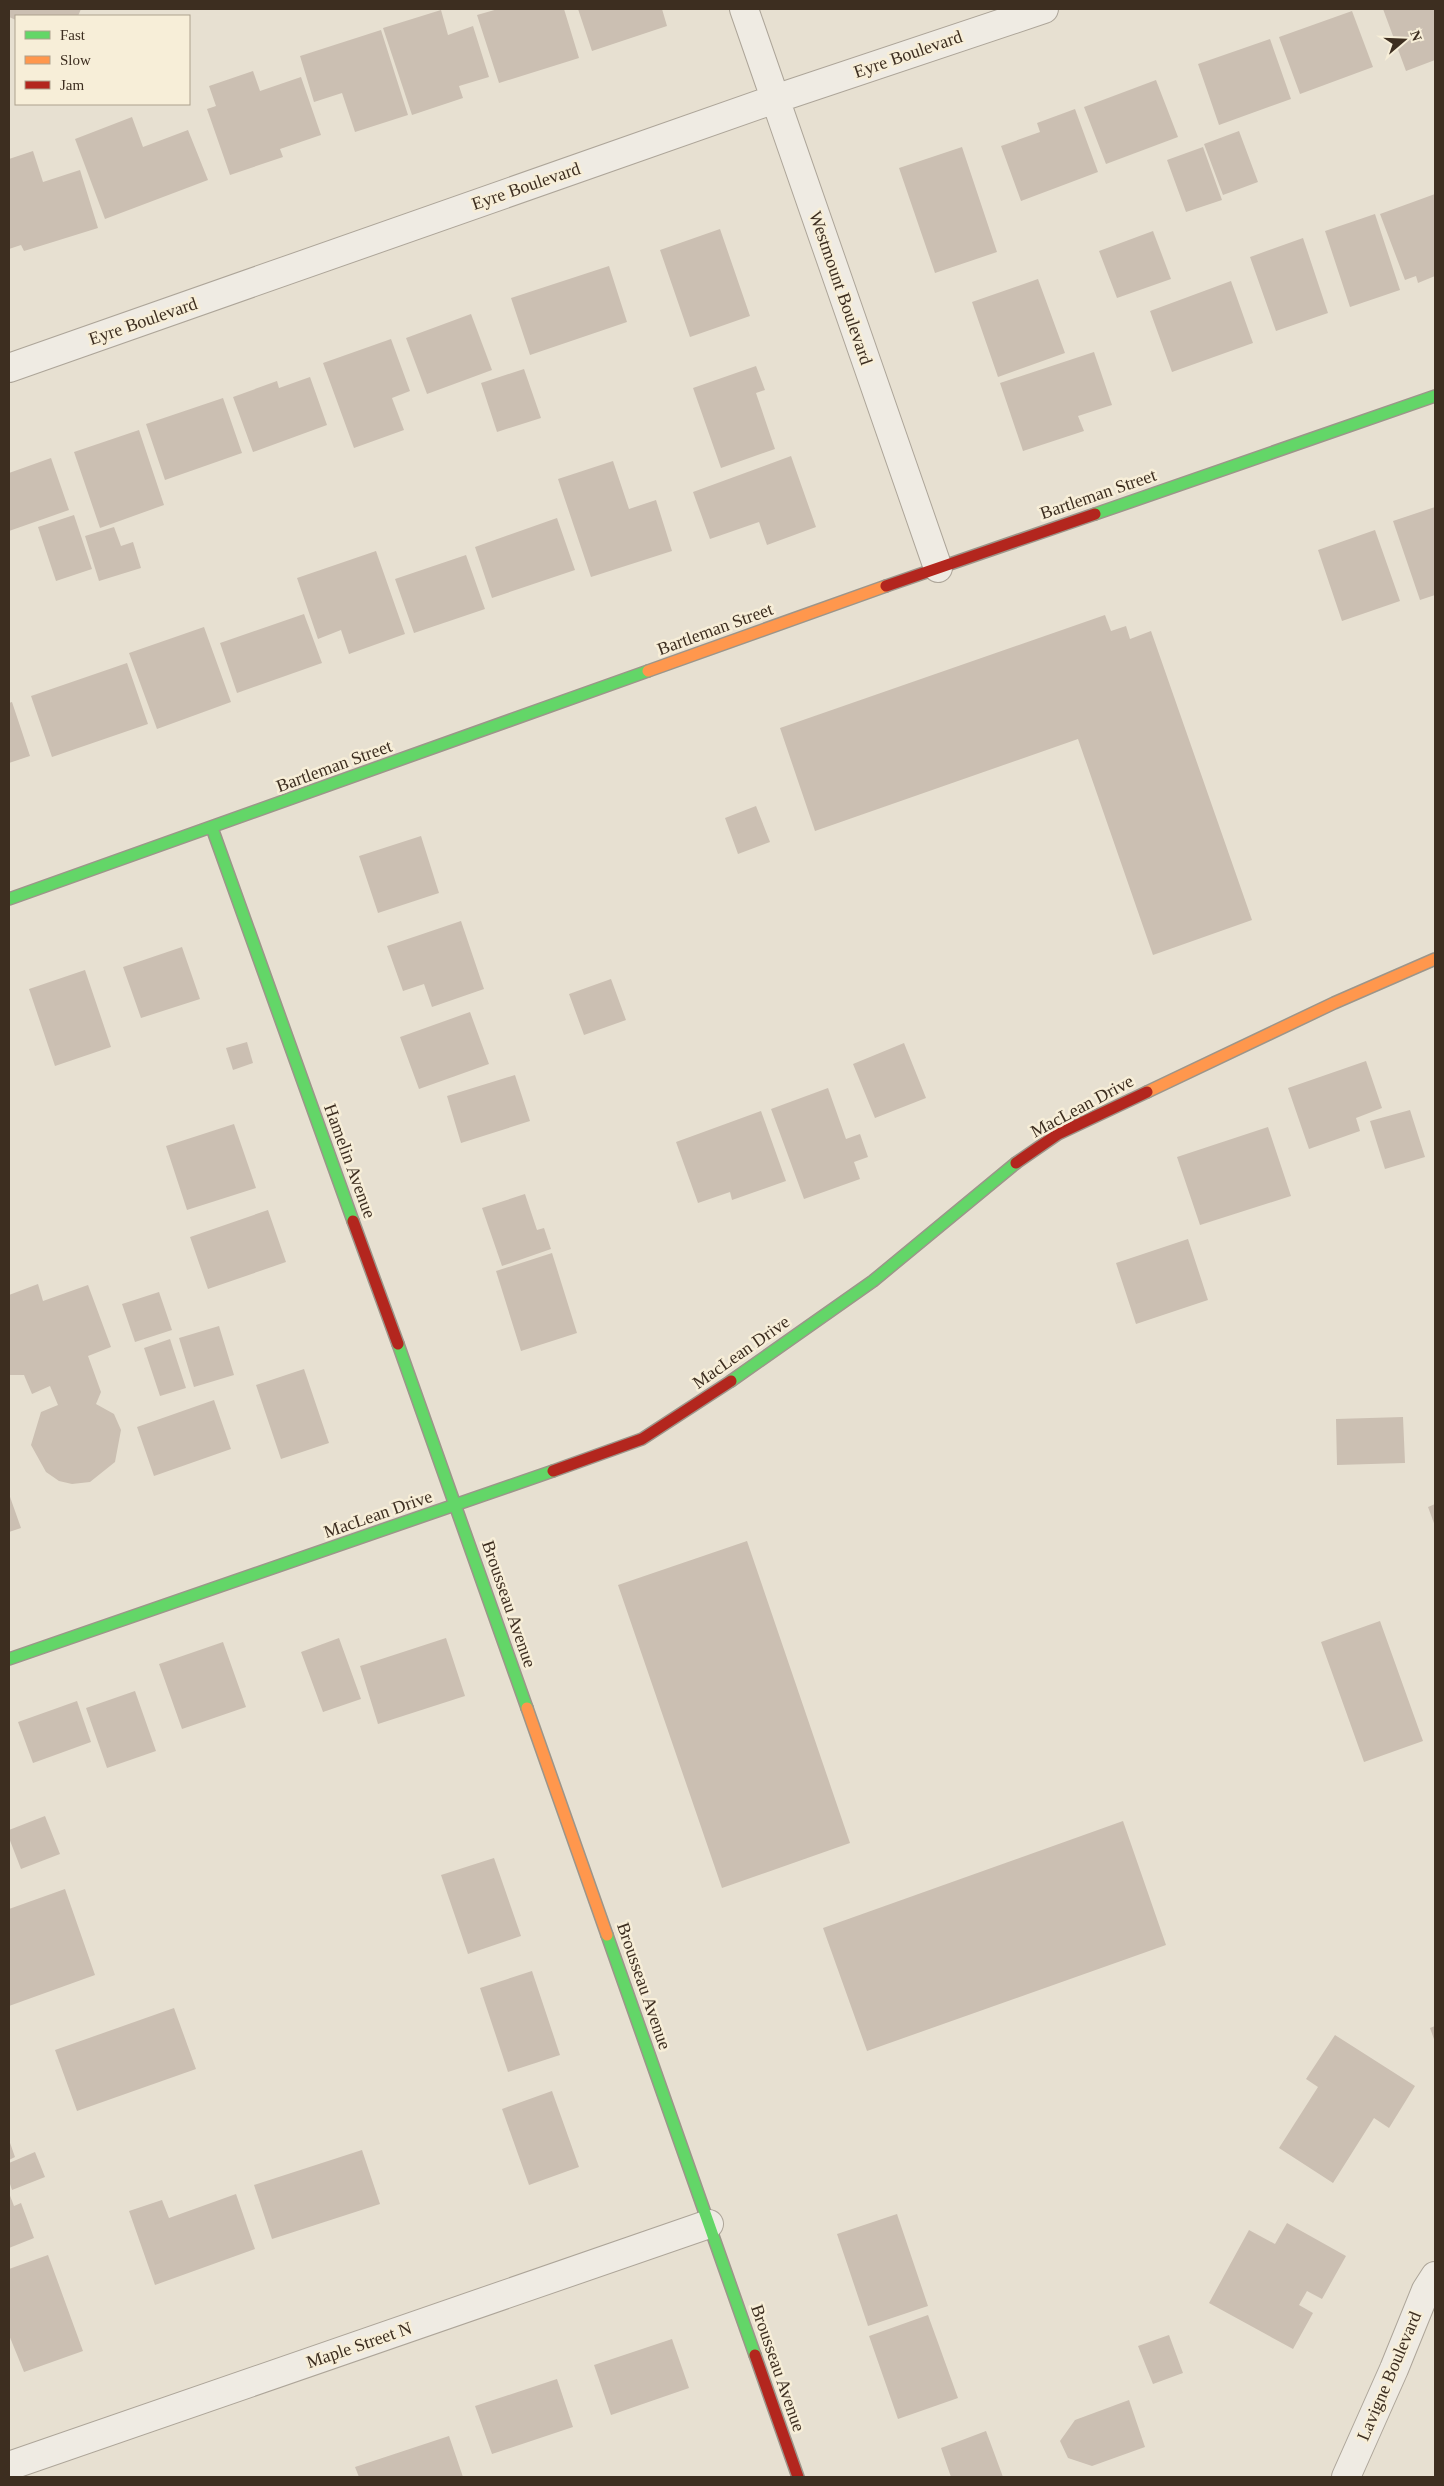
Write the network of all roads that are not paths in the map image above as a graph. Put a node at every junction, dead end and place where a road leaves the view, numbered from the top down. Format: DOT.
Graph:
graph roads {
  1 [pos="744,9"];
  2 [pos="1044,9"];
  3 [pos="775,99"];
  4 [pos="9,368"];
  5 [pos="1435,396"];
  6 [pos="938,568"];
  7 [pos="212,828"];
  8 [pos="9,899"];
  9 [pos="1435,959"];
  10 [pos="456,1506"];
  11 [pos="9,1659"];
  12 [pos="709,2224"];
  13 [pos="1435,2276"];
  14 [pos="9,2466"];
  15 [pos="798,2477"];
  16 [pos="1346,2477"];
  1 -- 3 [label="street, Westmount Boulevard"];
  2 -- 3 [label="street, Eyre Boulevard"];
  3 -- 4 [label="street, Eyre Boulevard"];
  3 -- 6 [label="street, Westmount Boulevard"];
  5 -- 6 [label="street, Bartleman Street"];
  6 -- 7 [label="street, Bartleman Street"];
  7 -- 8 [label="street, Bartleman Street"];
  7 -- 10 [label="street, Hamelin Avenue"];
  9 -- 10 [label="street, MacLean Drive"];
  10 -- 11 [label="street, MacLean Drive"];
  10 -- 12 [label="street, Brousseau Avenue"];
  12 -- 14 [label="street, Maple Street N"];
  12 -- 15 [label="street, Brousseau Avenue"];
  13 -- 16 [label="street, Lavigne Boulevard"];
}
